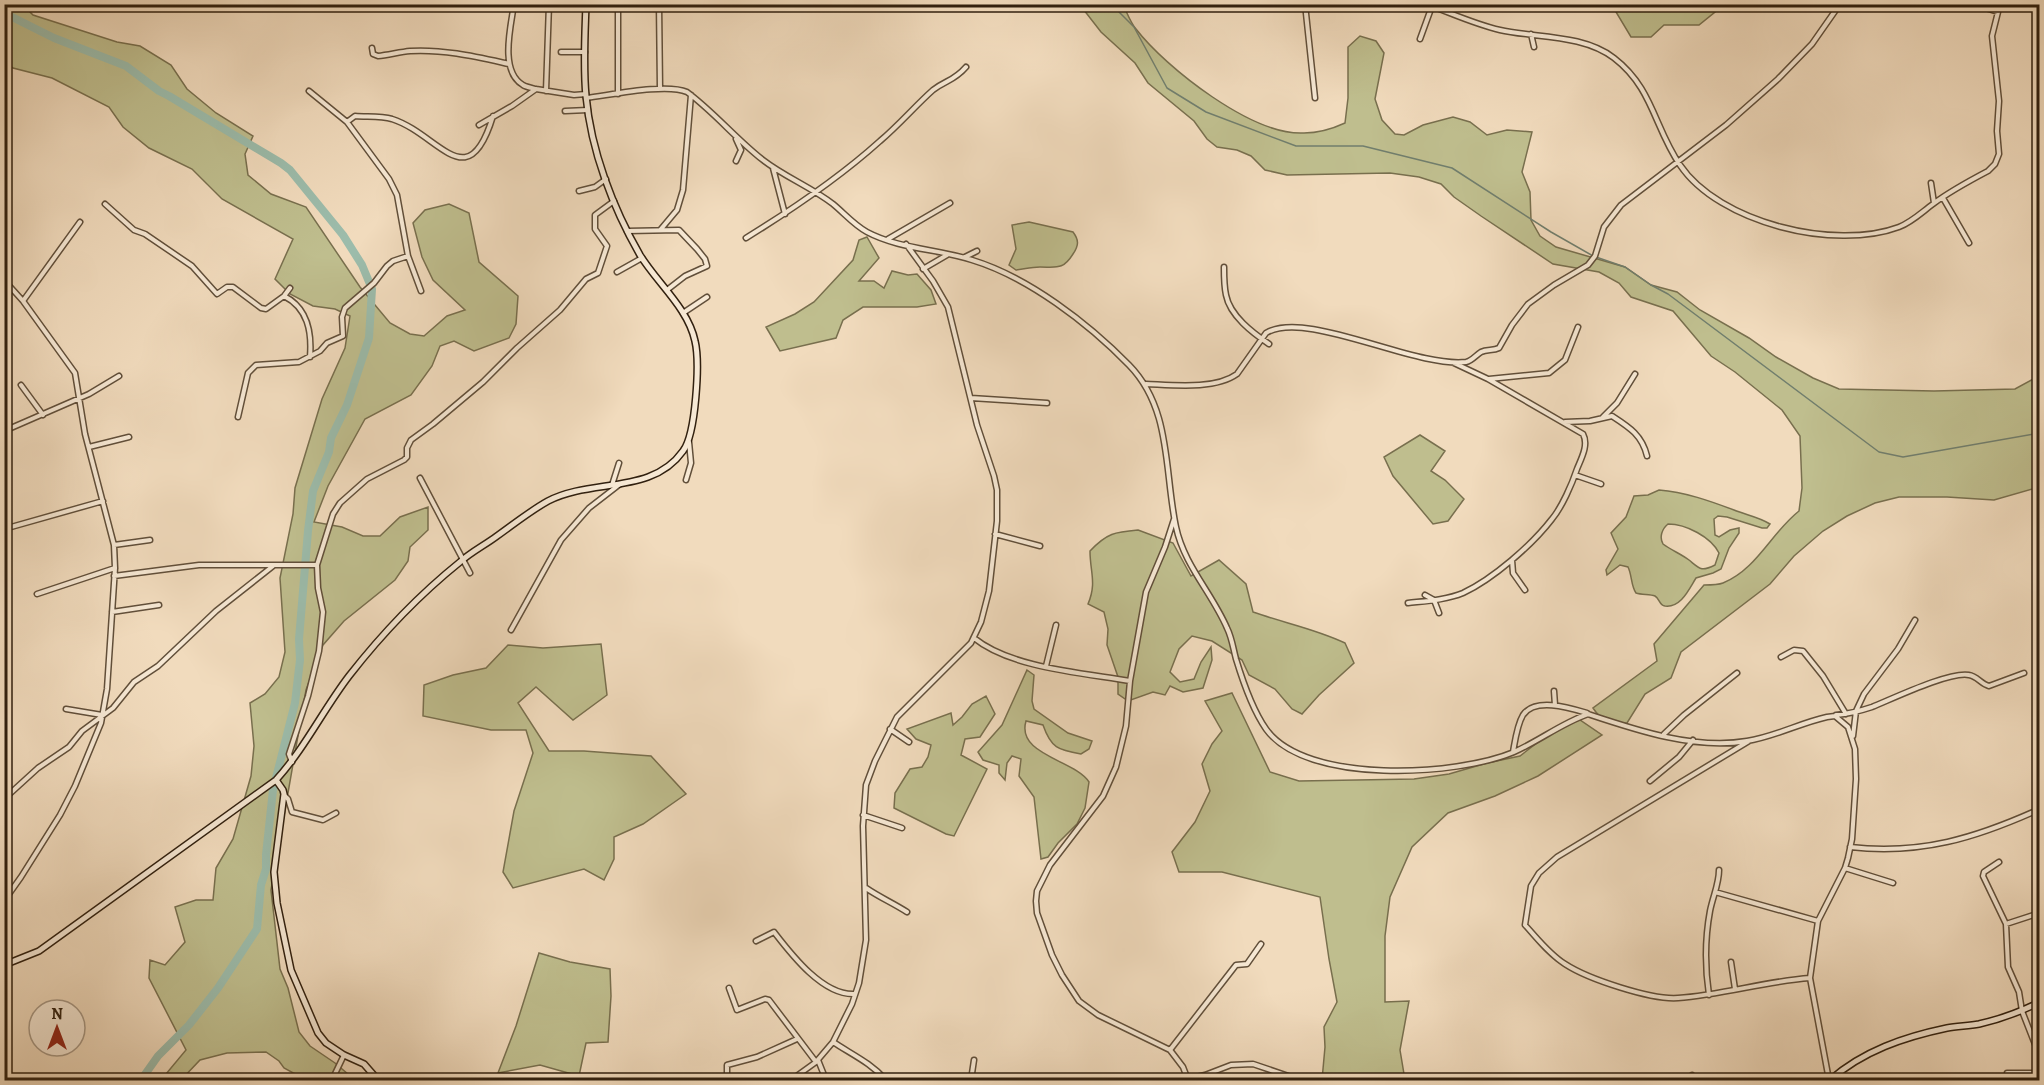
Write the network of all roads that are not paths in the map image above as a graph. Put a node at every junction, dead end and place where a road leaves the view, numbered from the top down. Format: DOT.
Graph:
graph roads {
  1 [pos="514,4"];
  2 [pos="549,4"];
  3 [pos="586,4"];
  4 [pos="618,4"];
  5 [pos="659,4"];
  6 [pos="1305,4"];
  7 [pos="1426,4"];
  8 [pos="1829,4"];
  9 [pos="1973,4"];
  10 [pos="1432,6"];
  11 [pos="1838,6"];
  12 [pos="1532,34"];
  13 [pos="1420,39"];
  14 [pos="1534,47"];
  15 [pos="372,48"];
  16 [pos="561,52"];
  17 [pos="585,52"];
  18 [pos="509,64"];
  19 [pos="966,67"];
  20 [pos="536,89"];
  21 [pos="660,89"];
  22 [pos="309,91"];
  23 [pos="546,91"];
  24 [pos="618,94"];
  25 [pos="691,95"];
  26 [pos="586,96"];
  27 [pos="1316,98"];
  28 [pos="588,110"];
  29 [pos="566,111"];
  30 [pos="493,116"];
  31 [pos="347,122"];
  32 [pos="479,125"];
  33 [pos="735,135"];
  34 [pos="736,161"];
  35 [pos="1678,163"];
  36 [pos="773,168"];
  37 [pos="606,179"];
  38 [pos="1931,183"];
  39 [pos="579,191"];
  40 [pos="816,192"];
  41 [pos="1943,198"];
  42 [pos="614,201"];
  43 [pos="950,203"];
  44 [pos="1934,203"];
  45 [pos="105,204"];
  46 [pos="785,214"];
  47 [pos="80,222"];
  48 [pos="660,230"];
  49 [pos="627,231"];
  50 [pos="746,238"];
  51 [pos="887,240"];
  52 [pos="1969,243"];
  53 [pos="906,244"];
  54 [pos="976,251"];
  55 [pos="947,255"];
  56 [pos="408,256"];
  57 [pos="964,257"];
  58 [pos="642,258"];
  59 [pos="1224,267"];
  60 [pos="923,268"];
  61 [pos="617,272"];
  62 [pos="4,280"];
  63 [pos="290,288"];
  64 [pos="666,290"];
  65 [pos="421,291"];
  66 [pos="284,296"];
  67 [pos="707,297"];
  68 [pos="23,301"];
  69 [pos="682,313"];
  70 [pos="1578,327"];
  71 [pos="1260,339"];
  72 [pos="1269,344"];
  73 [pos="310,358"];
  74 [pos="1451,361"];
  75 [pos="1635,374"];
  76 [pos="119,376"];
  77 [pos="1488,379"];
  78 [pos="1145,383"];
  79 [pos="21,385"];
  80 [pos="80,398"];
  81 [pos="971,398"];
  82 [pos="1047,402"];
  83 [pos="43,415"];
  84 [pos="238,417"];
  85 [pos="1603,417"];
  86 [pos="1561,422"];
  87 [pos="4,431"];
  88 [pos="129,437"];
  89 [pos="689,442"];
  90 [pos="89,447"];
  91 [pos="1647,456"];
  92 [pos="619,463"];
  93 [pos="1575,475"];
  94 [pos="420,478"];
  95 [pos="686,480"];
  96 [pos="621,483"];
  97 [pos="1601,484"];
  98 [pos="612,485"];
  99 [pos="103,501"];
  100 [pos="1174,518"];
  101 [pos="4,529"];
  102 [pos="994,534"];
  103 [pos="150,540"];
  104 [pos="114,545"];
  105 [pos="1040,546"];
  106 [pos="462,560"];
  107 [pos="1512,560"];
  108 [pos="318,565"];
  109 [pos="273,566"];
  110 [pos="115,568"];
  111 [pos="470,573"];
  112 [pos="114,576"];
  113 [pos="1525,590"];
  114 [pos="37,594"];
  115 [pos="1425,595"];
  116 [pos="1434,600"];
  117 [pos="1408,603"];
  118 [pos="159,605"];
  119 [pos="112,612"];
  120 [pos="1439,613"];
  121 [pos="1915,620"];
  122 [pos="1056,625"];
  123 [pos="511,630"];
  124 [pos="974,638"];
  125 [pos="1781,657"];
  126 [pos="1046,666"];
  127 [pos="1737,673"];
  128 [pos="2024,673"];
  129 [pos="1130,681"];
  130 [pos="1554,691"];
  131 [pos="1555,705"];
  132 [pos="66,709"];
  133 [pos="1856,711"];
  134 [pos="1587,714"];
  135 [pos="1846,714"];
  136 [pos="103,715"];
  137 [pos="1835,716"];
  138 [pos="890,729"];
  139 [pos="1664,735"];
  140 [pos="1853,737"];
  141 [pos="1693,740"];
  142 [pos="1749,741"];
  143 [pos="909,742"];
  144 [pos="1513,752"];
  145 [pos="292,763"];
  146 [pos="276,780"];
  147 [pos="1650,781"];
  148 [pos="284,794"];
  149 [pos="4,799"];
  150 [pos="2040,809"];
  151 [pos="336,813"];
  152 [pos="863,816"];
  153 [pos="902,828"];
  154 [pos="1850,847"];
  155 [pos="1999,862"];
  156 [pos="1845,868"];
  157 [pos="1719,870"];
  158 [pos="1893,883"];
  159 [pos="865,887"];
  160 [pos="1715,892"];
  161 [pos="4,901"];
  162 [pos="907,912"];
  163 [pos="2040,913"];
  164 [pos="1818,921"];
  165 [pos="2006,924"];
  166 [pos="756,941"];
  167 [pos="1261,944"];
  168 [pos="1731,962"];
  169 [pos="4,965"];
  170 [pos="1810,978"];
  171 [pos="729,988"];
  172 [pos="1735,989"];
  173 [pos="855,994"];
  174 [pos="1709,995"];
  175 [pos="2040,1002"];
  176 [pos="2022,1011"];
  177 [pos="797,1039"];
  178 [pos="833,1042"];
  179 [pos="1170,1050"];
  180 [pos="345,1055"];
  181 [pos="2040,1057"];
  182 [pos="974,1060"];
  183 [pos="817,1061"];
  184 [pos="2007,1073"];
  185 [pos="2040,1073"];
  186 [pos="1692,1075"];
  187 [pos="332,1080"];
  188 [pos="378,1080"];
  189 [pos="728,1080"];
  190 [pos="791,1080"];
  191 [pos="826,1080"];
  192 [pos="886,1080"];
  193 [pos="971,1080"];
  194 [pos="1188,1080"];
  195 [pos="1300,1080"];
  196 [pos="1694,1080"];
  197 [pos="1830,1080"];
  1 -- 18 [label="street"];
  2 -- 23 [label="street"];
  3 -- 17 [label="main road"];
  4 -- 24 [label="street"];
  5 -- 21 [label="street"];
  6 -- 27 [label="street"];
  7 -- 10 [label="street"];
  8 -- 11 [label="street"];
  9 -- 41 [label="street"];
  10 -- 12 [label="street"];
  10 -- 13 [label="street"];
  11 -- 35 [label="street"];
  12 -- 14 [label="street"];
  12 -- 35 [label="street"];
  15 -- 18 [label="street"];
  16 -- 17 [label="street"];
  17 -- 26 [label="main road"];
  18 -- 20 [label="street"];
  19 -- 40 [label="street"];
  20 -- 23 [label="street"];
  20 -- 30 [label="street"];
  21 -- 24 [label="street"];
  21 -- 25 [label="street"];
  22 -- 31 [label="street"];
  23 -- 26 [label="street"];
  24 -- 26 [label="street"];
  25 -- 33 [label="street"];
  25 -- 48 [label="street"];
  26 -- 28 [label="main road"];
  28 -- 29 [label="street"];
  28 -- 37 [label="main road"];
  30 -- 31 [label="street"];
  30 -- 32 [label="street"];
  31 -- 56 [label="street"];
  33 -- 34 [label="street"];
  33 -- 36 [label="street"];
  35 -- 44 [label="street"];
  35 -- 74 [label="street"];
  36 -- 40 [label="street"];
  36 -- 46 [label="street"];
  37 -- 39 [label="street"];
  37 -- 42 [label="main road"];
  38 -- 44 [label="street"];
  40 -- 46 [label="street"];
  40 -- 51 [label="street"];
  41 -- 44 [label="street"];
  41 -- 52 [label="street"];
  42 -- 49 [label="main road"];
  42 -- 108 [label="street"];
  43 -- 51 [label="street"];
  45 -- 66 [label="street"];
  46 -- 50 [label="street"];
  47 -- 68 [label="street"];
  48 -- 49 [label="street"];
  48 -- 64 [label="street"];
  49 -- 58 [label="main road"];
  51 -- 53 [label="street"];
  53 -- 55 [label="street"];
  53 -- 60 [label="street"];
  54 -- 57 [label="street"];
  55 -- 57 [label="street"];
  55 -- 60 [label="street"];
  56 -- 65 [label="street"];
  56 -- 73 [label="street"];
  57 -- 78 [label="street"];
  58 -- 61 [label="street"];
  58 -- 64 [label="main road"];
  59 -- 71 [label="street"];
  60 -- 81 [label="street"];
  62 -- 68 [label="street"];
  63 -- 66 [label="street"];
  64 -- 69 [label="main road"];
  66 -- 73 [label="street"];
  67 -- 69 [label="street"];
  68 -- 80 [label="street"];
  69 -- 89 [label="main road"];
  70 -- 77 [label="street"];
  71 -- 72 [label="street"];
  71 -- 74 [label="street"];
  71 -- 78 [label="street"];
  73 -- 84 [label="street"];
  74 -- 77 [label="street"];
  75 -- 85 [label="street"];
  76 -- 80 [label="street"];
  77 -- 86 [label="street"];
  78 -- 100 [label="street"];
  79 -- 83 [label="street"];
  80 -- 83 [label="street"];
  80 -- 90 [label="street"];
  81 -- 82 [label="street"];
  81 -- 102 [label="street"];
  83 -- 87 [label="street"];
  85 -- 86 [label="street"];
  85 -- 91 [label="street"];
  86 -- 93 [label="street"];
  88 -- 90 [label="street"];
  89 -- 95 [label="street"];
  89 -- 96 [label="main road"];
  90 -- 99 [label="street"];
  92 -- 98 [label="street"];
  93 -- 97 [label="street"];
  93 -- 107 [label="street"];
  94 -- 106 [label="street"];
  96 -- 98 [label="main road"];
  96 -- 123 [label="street"];
  98 -- 106 [label="main road"];
  99 -- 101 [label="street"];
  99 -- 104 [label="street"];
  100 -- 129 [label="street"];
  100 -- 144 [label="street"];
  102 -- 105 [label="street"];
  102 -- 124 [label="street"];
  103 -- 104 [label="street"];
  104 -- 110 [label="street"];
  106 -- 111 [label="street"];
  106 -- 145 [label="main road"];
  107 -- 113 [label="street"];
  107 -- 116 [label="street"];
  108 -- 109 [label="street"];
  108 -- 145 [label="street"];
  109 -- 112 [label="street"];
  109 -- 136 [label="street"];
  110 -- 112 [label="street"];
  110 -- 114 [label="street"];
  112 -- 119 [label="street"];
  115 -- 116 [label="street"];
  116 -- 117 [label="street"];
  116 -- 120 [label="street"];
  118 -- 119 [label="street"];
  119 -- 136 [label="street"];
  121 -- 133 [label="street"];
  122 -- 126 [label="street"];
  124 -- 126 [label="street"];
  124 -- 138 [label="street"];
  125 -- 135 [label="street"];
  126 -- 129 [label="street"];
  127 -- 139 [label="street"];
  128 -- 133 [label="street"];
  129 -- 179 [label="street"];
  130 -- 131 [label="street"];
  131 -- 134 [label="street"];
  131 -- 144 [label="street"];
  132 -- 136 [label="street"];
  133 -- 135 [label="street"];
  133 -- 140 [label="street"];
  134 -- 139 [label="street"];
  134 -- 144 [label="street"];
  135 -- 137 [label="street"];
  136 -- 149 [label="street"];
  136 -- 161 [label="street"];
  137 -- 140 [label="street"];
  137 -- 142 [label="street"];
  138 -- 143 [label="street"];
  138 -- 152 [label="street"];
  139 -- 141 [label="street"];
  140 -- 154 [label="street"];
  141 -- 142 [label="street"];
  141 -- 147 [label="street"];
  142 -- 174 [label="street"];
  145 -- 146 [label="main road"];
  146 -- 148 [label="main road"];
  146 -- 169 [label="main road"];
  148 -- 151 [label="street"];
  148 -- 180 [label="main road"];
  150 -- 154 [label="street"];
  152 -- 153 [label="street"];
  152 -- 159 [label="street"];
  154 -- 156 [label="street"];
  155 -- 165 [label="street"];
  156 -- 158 [label="street"];
  156 -- 164 [label="street"];
  157 -- 160 [label="street"];
  159 -- 162 [label="street"];
  159 -- 173 [label="street"];
  160 -- 164 [label="street"];
  160 -- 174 [label="street"];
  163 -- 165 [label="street"];
  164 -- 170 [label="street"];
  165 -- 176 [label="street"];
  166 -- 173 [label="street"];
  167 -- 179 [label="street"];
  168 -- 172 [label="street"];
  170 -- 172 [label="street"];
  170 -- 197 [label="street"];
  171 -- 177 [label="street"];
  172 -- 174 [label="street"];
  173 -- 178 [label="street"];
  175 -- 176 [label="main road"];
  176 -- 181 [label="street"];
  176 -- 197 [label="main road"];
  177 -- 183 [label="street"];
  177 -- 189 [label="street"];
  178 -- 183 [label="street"];
  178 -- 192 [label="street"];
  179 -- 194 [label="street"];
  180 -- 187 [label="street"];
  180 -- 188 [label="main road"];
  182 -- 193 [label="street"];
  183 -- 190 [label="street"];
  183 -- 191 [label="street"];
  184 -- 185 [label="street"];
  186 -- 196 [label="street"];
  194 -- 195 [label="street"];
}
